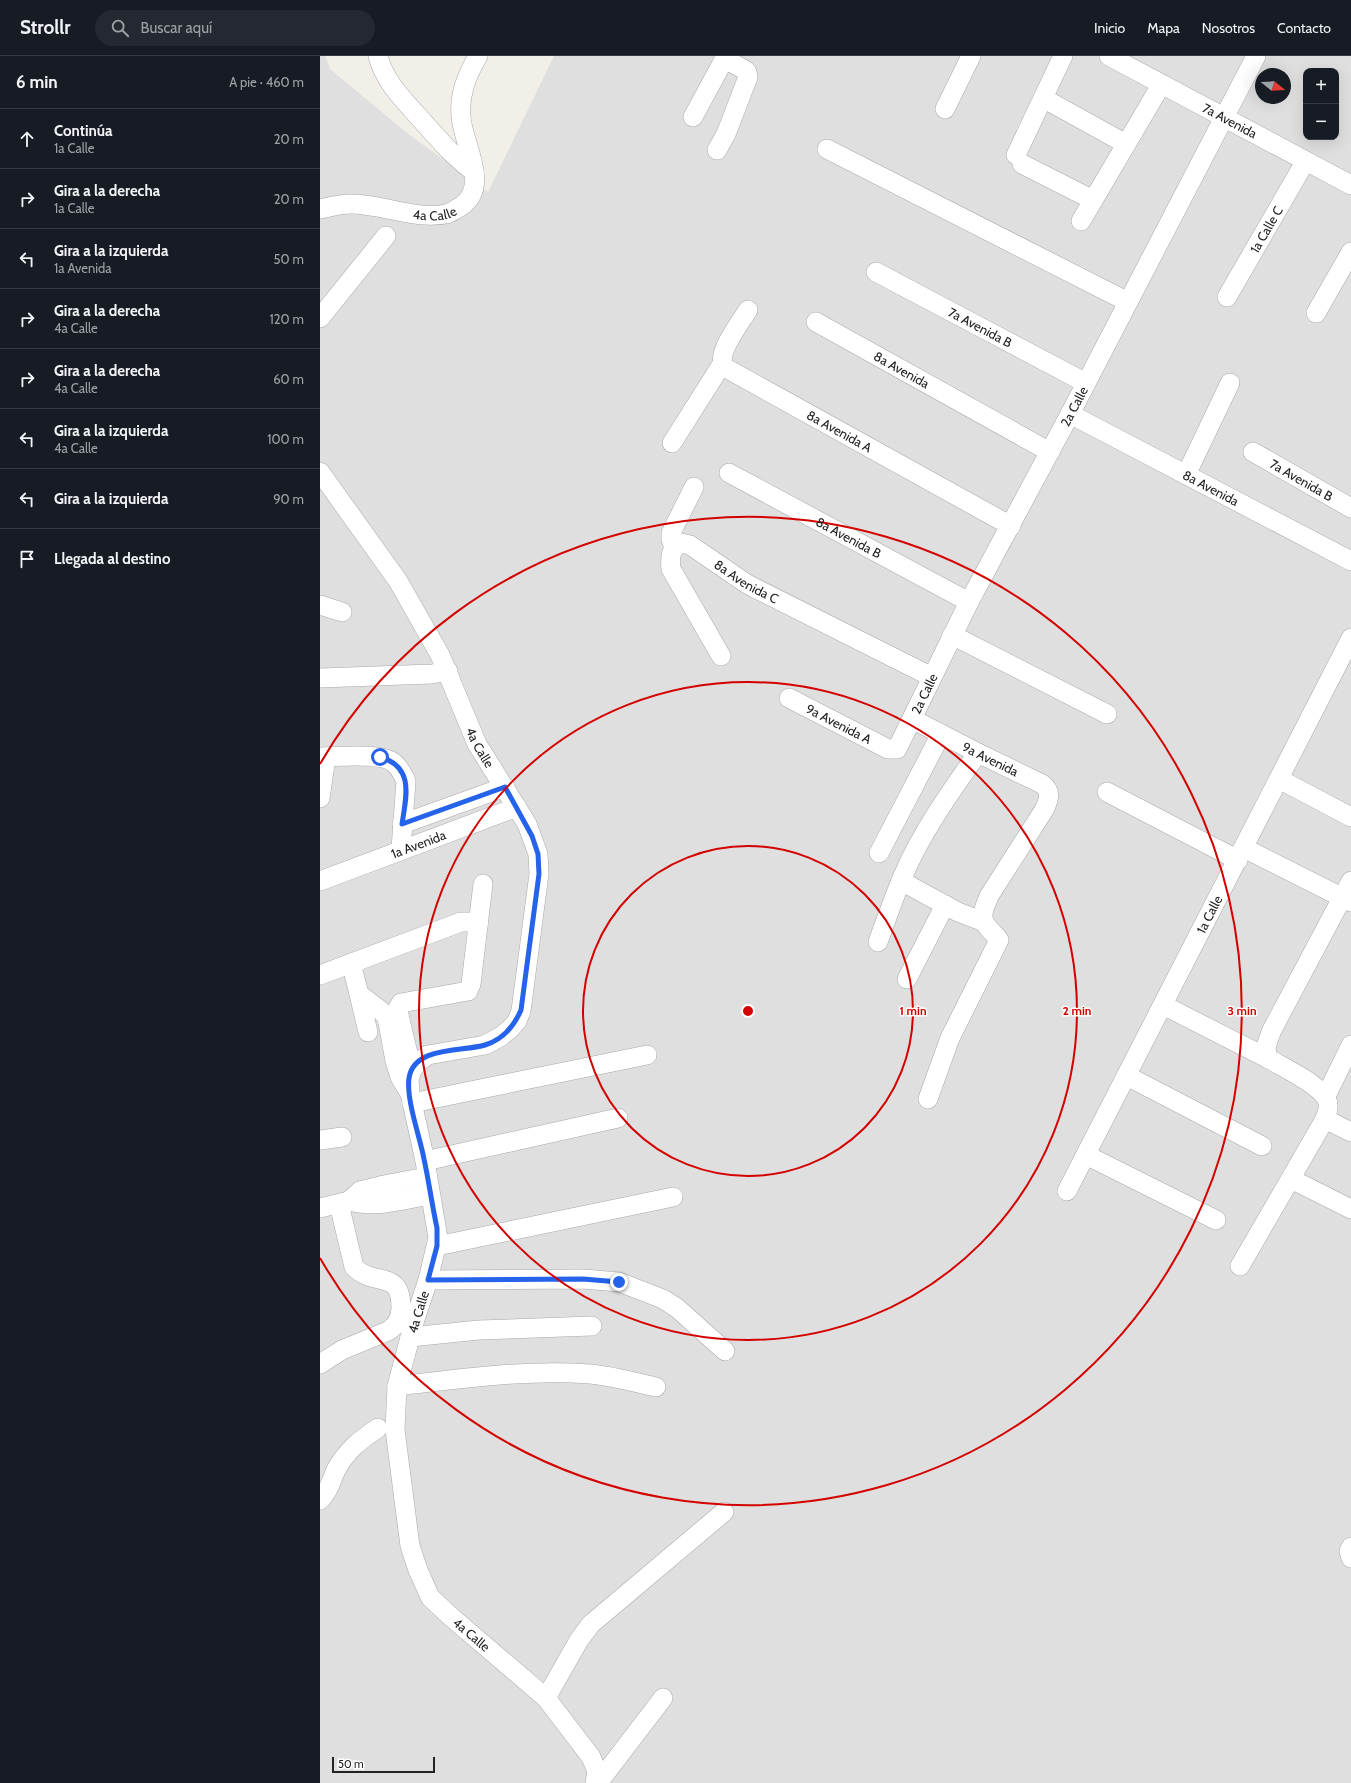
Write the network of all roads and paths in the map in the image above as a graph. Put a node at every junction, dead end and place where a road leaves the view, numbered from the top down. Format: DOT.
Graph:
graph roads {
  1 [pos="378,56"];
  2 [pos="478,56"];
  3 [pos="972,56"];
  4 [pos="1063,56"];
  5 [pos="1109,56"];
  6 [pos="1256,56"];
  7 [pos="726,58"];
  8 [pos="1161,85"];
  9 [pos="1052,102"];
  10 [pos="945,109"];
  11 [pos="693,117"];
  12 [pos="1224,118"];
  13 [pos="1126,144"];
  14 [pos="827,149"];
  15 [pos="717,150"];
  16 [pos="1305,162"];
  17 [pos="474,172"];
  18 [pos="1351,185"];
  19 [pos="1093,200"];
  20 [pos="320,209"];
  21 [pos="1081,221"];
  22 [pos="386,236"];
  23 [pos="1351,252"];
  24 [pos="876,272"];
  25 [pos="1227,297"];
  26 [pos="1128,302"];
  27 [pos="748,310"];
  28 [pos="1316,313"];
  29 [pos="320,318"];
  30 [pos="816,322"];
  31 [pos="722,364"];
  32 [pos="1086,383"];
  33 [pos="1230,383"];
  34 [pos="1070,414"];
  35 [pos="672,443"];
  36 [pos="1050,452"];
  37 [pos="1253,452"];
  38 [pos="320,472"];
  39 [pos="729,473"];
  40 [pos="1186,474"];
  41 [pos="694,487"];
  42 [pos="1351,508"];
  43 [pos="1011,526"];
  44 [pos="674,548"];
  45 [pos="1351,561"];
  46 [pos="969,602"];
  47 [pos="320,605"];
  48 [pos="342,612"];
  49 [pos="952,636"];
  50 [pos="1351,638"];
  51 [pos="721,656"];
  52 [pos="448,671"];
  53 [pos="932,677"];
  54 [pos="320,678"];
  55 [pos="789,698"];
  56 [pos="1107,714"];
  57 [pos="912,719"];
  58 [pos="941,734"];
  59 [pos="888,749"];
  60 [pos="978,753"];
  61 [pos="323,757"];
  62 [pos="1279,779"];
  63 [pos="505,787"];
  64 [pos="1107,792"];
  65 [pos="320,798"];
  66 [pos="517,807"];
  67 [pos="1351,817"];
  68 [pos="402,824"];
  69 [pos="401,849"];
  70 [pos="879,853"];
  71 [pos="1241,854"];
  72 [pos="320,881"];
  73 [pos="901,881"];
  74 [pos="1351,881"];
  75 [pos="483,884"];
  76 [pos="1347,900"];
  77 [pos="945,905"];
  78 [pos="984,922"];
  79 [pos="478,925"];
  80 [pos="878,942"];
  81 [pos="351,963"];
  82 [pos="320,975"];
  83 [pos="907,979"];
  84 [pos="359,994"];
  85 [pos="1163,1005"];
  86 [pos="394,1021"];
  87 [pos="368,1032"];
  88 [pos="1351,1045"];
  89 [pos="647,1054"];
  90 [pos="1269,1059"];
  91 [pos="412,1070"];
  92 [pos="1127,1076"];
  93 [pos="1326,1096"];
  94 [pos="411,1098"];
  95 [pos="928,1099"];
  96 [pos="618,1118"];
  97 [pos="1325,1119"];
  98 [pos="1351,1132"];
  99 [pos="342,1137"];
  100 [pos="320,1140"];
  101 [pos="1262,1146"];
  102 [pos="1086,1155"];
  103 [pos="427,1178"];
  104 [pos="1291,1179"];
  105 [pos="1067,1190"];
  106 [pos="673,1197"];
  107 [pos="344,1202"];
  108 [pos="320,1208"];
  109 [pos="1351,1209"];
  110 [pos="1216,1220"];
  111 [pos="437,1246"];
  112 [pos="1240,1266"];
  113 [pos="428,1280"];
  114 [pos="592,1326"];
  115 [pos="410,1337"];
  116 [pos="725,1351"];
  117 [pos="320,1364"];
  118 [pos="397,1386"];
  119 [pos="656,1387"];
  120 [pos="378,1428"];
  121 [pos="320,1500"];
  122 [pos="724,1512"];
  123 [pos="1351,1547"];
  124 [pos="1351,1558"];
  125 [pos="546,1698"];
  126 [pos="663,1698"];
  127 [pos="596,1783"];
  1 -- 17 [label="street"];
  2 -- 17 [label="street, 4a Calle"];
  3 -- 10 [label="street"];
  4 -- 19 [label="street"];
  5 -- 8 [label="street, 7a Avenida"];
  6 -- 12 [label="street, 2a Calle"];
  7 -- 11 [label="street"];
  7 -- 15 [label="street"];
  8 -- 12 [label="street, 7a Avenida"];
  8 -- 13 [label="street"];
  9 -- 13 [label="street"];
  12 -- 16 [label="street, 7a Avenida"];
  12 -- 26 [label="street, 2a Calle"];
  13 -- 19 [label="street"];
  14 -- 26 [label="street"];
  16 -- 18 [label="street, 7a Avenida"];
  16 -- 25 [label="street, 1a Calle C"];
  17 -- 20 [label="street, 4a Calle"];
  19 -- 21 [label="street"];
  22 -- 29 [label="street"];
  23 -- 28 [label="street"];
  24 -- 32 [label="street, 7a Avenida B"];
  26 -- 32 [label="street, 2a Calle"];
  27 -- 31 [label="street"];
  30 -- 36 [label="street, 8a Avenida"];
  31 -- 35 [label="street"];
  31 -- 43 [label="street, 8a Avenida A"];
  32 -- 34 [label="street, 2a Calle"];
  33 -- 40 [label="street"];
  34 -- 36 [label="street, 2a Calle"];
  34 -- 40 [label="street, 8a Avenida"];
  36 -- 43 [label="street, 2a Calle"];
  37 -- 42 [label="street, 7a Avenida B"];
  38 -- 52 [label="street, 4a Calle"];
  39 -- 46 [label="street, 8a Avenida B"];
  40 -- 45 [label="street, 8a Avenida"];
  41 -- 44 [label="street"];
  43 -- 46 [label="street, 2a Calle"];
  44 -- 51 [label="street"];
  44 -- 53 [label="street, 8a Avenida C"];
  46 -- 49 [label="street, 2a Calle"];
  47 -- 48 [label="street"];
  49 -- 53 [label="street, 2a Calle"];
  49 -- 56 [label="street"];
  50 -- 62 [label="street, 1a Calle"];
  52 -- 54 [label="street"];
  52 -- 63 [label="street, 4a Calle"];
  53 -- 57 [label="street, 2a Calle"];
  55 -- 59 [label="street, 9a Avenida A"];
  57 -- 58 [label="street, 9a Avenida"];
  57 -- 59 [label="street, 2a Calle"];
  58 -- 60 [label="street, 9a Avenida"];
  58 -- 70 [label="street"];
  60 -- 73 [label="street"];
  60 -- 78 [label="street, 9a Avenida"];
  61 -- 65 [label="street"];
  61 -- 68 [label="street"];
  62 -- 67 [label="street"];
  62 -- 71 [label="street, 1a Calle"];
  63 -- 66 [label="street, 4a Calle"];
  63 -- 68 [label="street, 1a Avenida"];
  64 -- 71 [label="street"];
  66 -- 69 [label="street, 1a Avenida"];
  66 -- 91 [label="street, 4a Calle"];
  68 -- 69 [label="street"];
  69 -- 72 [label="street, 1a Avenida"];
  71 -- 76 [label="street"];
  71 -- 85 [label="street, 1a Calle"];
  73 -- 77 [label="street"];
  73 -- 80 [label="street"];
  74 -- 76 [label="street"];
  75 -- 79 [label="street"];
  76 -- 90 [label="street"];
  77 -- 78 [label="street"];
  77 -- 83 [label="street"];
  78 -- 95 [label="street"];
  79 -- 81 [label="street"];
  79 -- 86 [label="street"];
  81 -- 82 [label="street"];
  81 -- 84 [label="street"];
  84 -- 86 [label="street"];
  84 -- 87 [label="street"];
  85 -- 90 [label="street"];
  85 -- 92 [label="street, 1a Calle"];
  86 -- 91 [label="street"];
  86 -- 94 [label="street"];
  88 -- 93 [label="street"];
  89 -- 94 [label="street"];
  90 -- 93 [label="street"];
  91 -- 94 [label="street, 4a Calle"];
  92 -- 101 [label="street"];
  92 -- 102 [label="street, 1a Calle"];
  93 -- 97 [label="street"];
  94 -- 103 [label="street, 4a Calle"];
  96 -- 103 [label="street"];
  97 -- 98 [label="street"];
  97 -- 104 [label="street"];
  99 -- 100 [label="street"];
  102 -- 105 [label="street, 1a Calle"];
  102 -- 110 [label="street"];
  103 -- 107 [label="street"];
  103 -- 111 [label="street, 4a Calle"];
  104 -- 109 [label="street"];
  104 -- 112 [label="street"];
  106 -- 111 [label="street"];
  107 -- 108 [label="street"];
  107 -- 117 [label="street"];
  111 -- 113 [label="street, 4a Calle"];
  113 -- 115 [label="street, 4a Calle"];
  113 -- 116 [label="street"];
  114 -- 115 [label="street"];
  115 -- 118 [label="street, 4a Calle"];
  118 -- 119 [label="street"];
  118 -- 125 [label="street, 4a Calle"];
  120 -- 121 [label="street"];
  122 -- 125 [label="street"];
  123 -- 124 [label="street"];
  125 -- 127 [label="street, 4a Calle"];
  126 -- 127 [label="street"];
}
